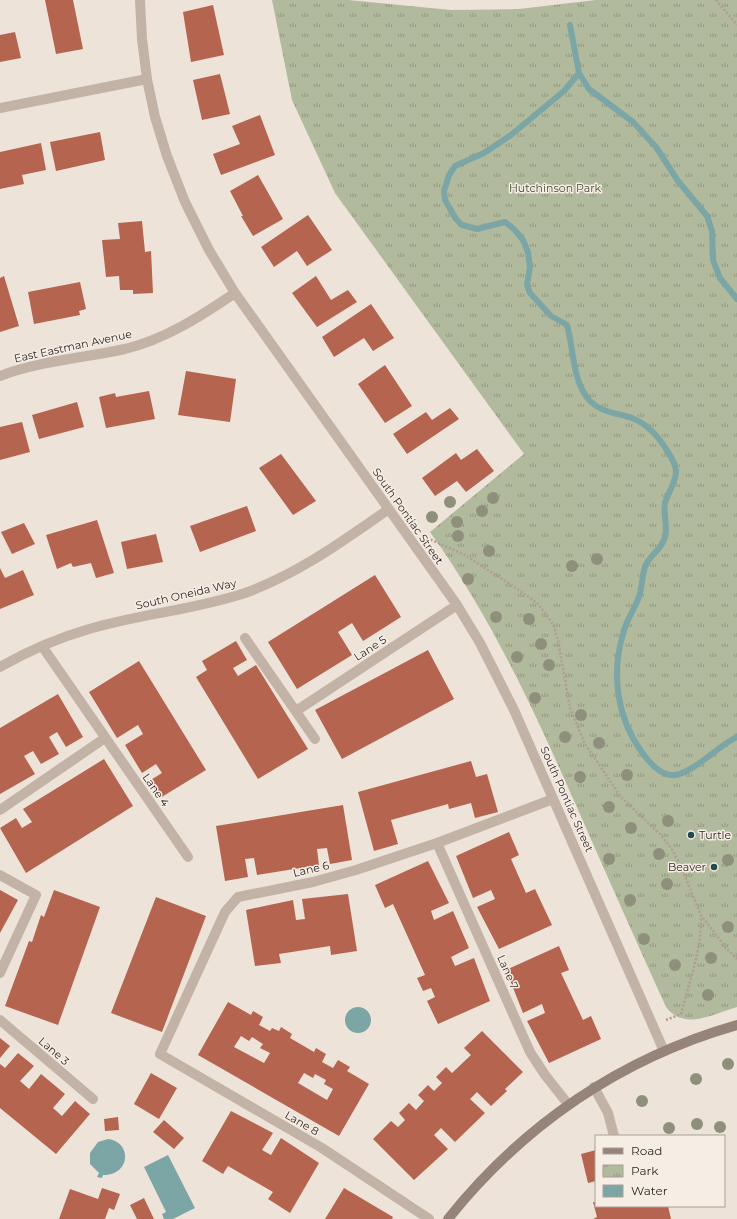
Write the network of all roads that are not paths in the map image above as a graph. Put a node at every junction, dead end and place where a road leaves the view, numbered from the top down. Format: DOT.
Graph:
graph roads {
  1 [pos="140,0"];
  2 [pos="148,79"];
  3 [pos="0,108"];
  4 [pos="235,293"];
  5 [pos="0,376"];
  6 [pos="389,509"];
  7 [pos="457,605"];
  8 [pos="245,638"];
  9 [pos="42,646"];
  10 [pos="0,668"];
  11 [pos="296,711"];
  12 [pos="105,738"];
  13 [pos="315,739"];
  14 [pos="553,799"];
  15 [pos="0,810"];
  16 [pos="437,843"];
  17 [pos="188,857"];
  18 [pos="0,875"];
  19 [pos="0,973"];
  20 [pos="0,1020"];
  21 [pos="737,1026"];
  22 [pos="664,1051"];
  23 [pos="160,1054"];
  24 [pos="594,1087"];
  25 [pos="93,1099"];
  26 [pos="568,1104"];
  27 [pos="614,1135"];
  28 [pos="429,1219"];
  29 [pos="448,1219"];
  1 -- 2 [label="street, South Pontiac Street"];
  2 -- 3 [label="street"];
  2 -- 4 [label="street, South Pontiac Street"];
  4 -- 5 [label="street, East Eastman Avenue"];
  4 -- 6 [label="street, South Pontiac Street"];
  6 -- 7 [label="street, South Pontiac Street"];
  6 -- 9 [label="street, South Oneida Way"];
  7 -- 11 [label="street, Lane 5"];
  7 -- 14 [label="street, South Pontiac Street"];
  8 -- 11 [label="street"];
  9 -- 10 [label="street, South Oneida Way"];
  9 -- 12 [label="street, Lane 4"];
  11 -- 13 [label="street"];
  12 -- 15 [label="street"];
  12 -- 17 [label="street, Lane 4"];
  14 -- 16 [label="street, Lane 6"];
  14 -- 22 [label="street, South Pontiac Street"];
  16 -- 23 [label="street, Lane 6"];
  16 -- 26 [label="street, Lane 7"];
  18 -- 19 [label="street"];
  20 -- 25 [label="street, Lane 3"];
  21 -- 22 [label="street"];
  22 -- 24 [label="street"];
  23 -- 28 [label="street, Lane 8"];
  24 -- 26 [label="street"];
  24 -- 27 [label="street"];
  26 -- 29 [label="street"];
}
